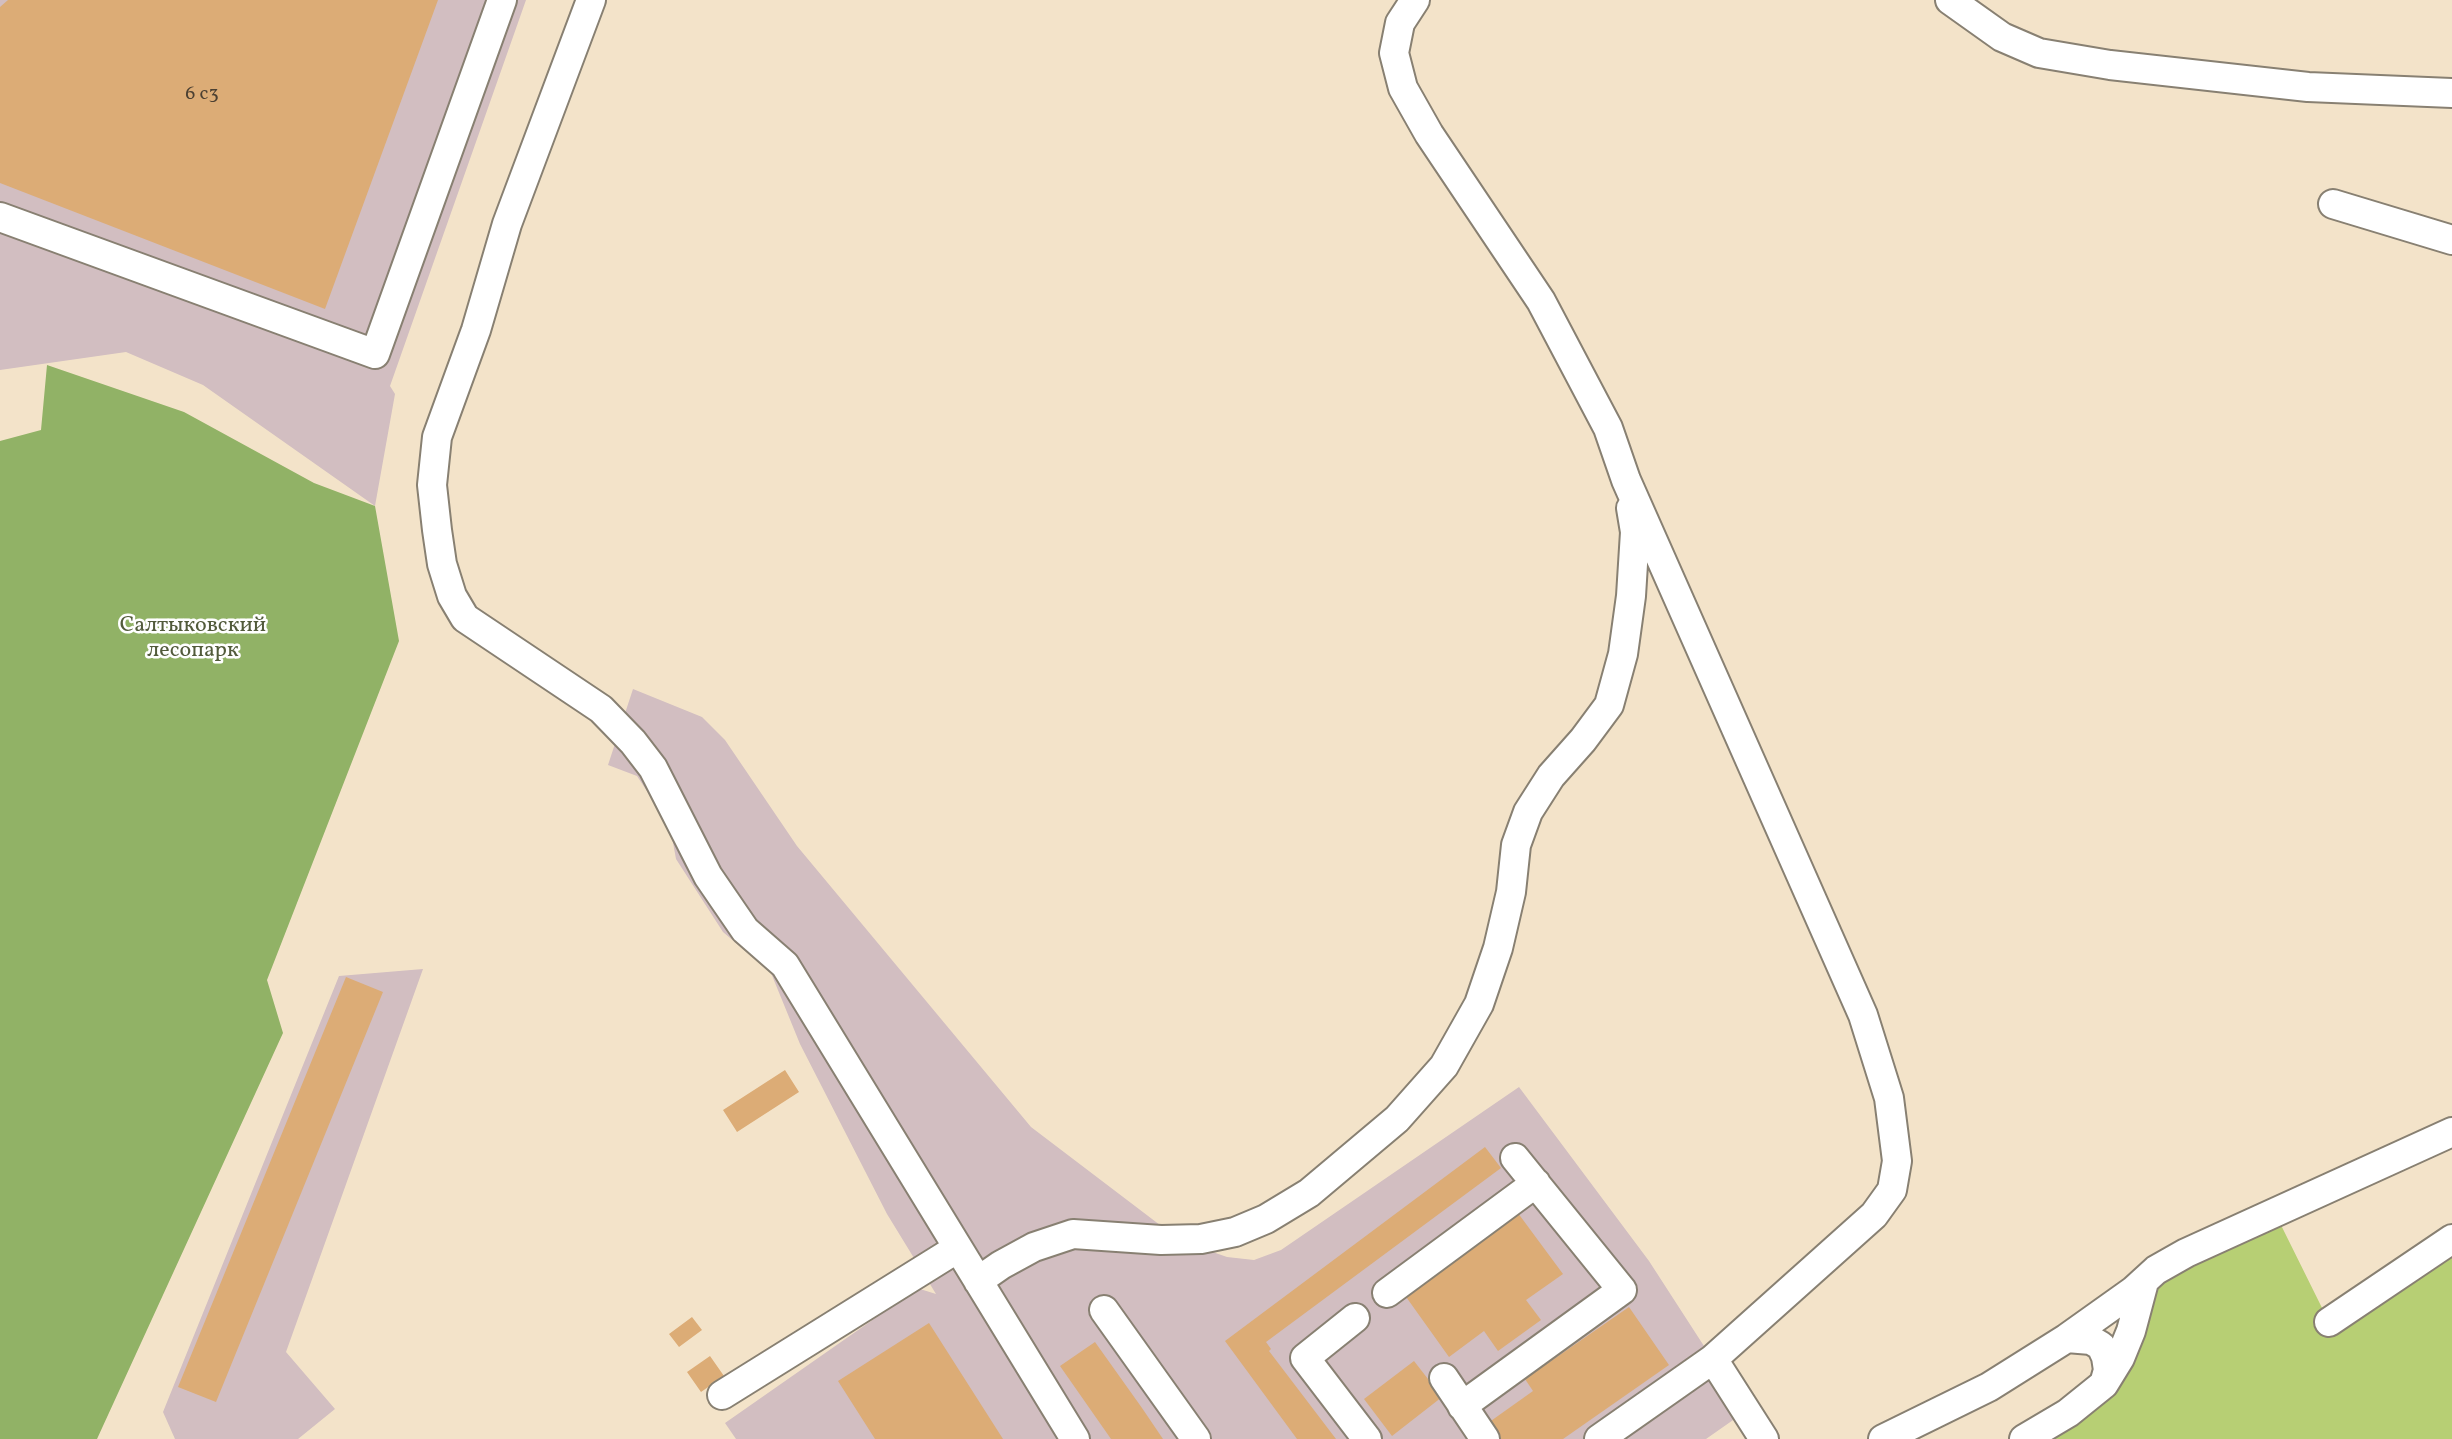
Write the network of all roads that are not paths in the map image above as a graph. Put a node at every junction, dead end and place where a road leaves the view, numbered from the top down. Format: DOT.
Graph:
graph roads {
  1 [pos="502,0"];
  2 [pos="591,0"];
  3 [pos="1415,0"];
  4 [pos="1950,0"];
  5 [pos="2452,93"];
  6 [pos="2333,204"];
  7 [pos="0,218"];
  8 [pos="2452,240"];
  9 [pos="1626,480"];
  10 [pos="2452,1132"];
  11 [pos="1515,1158"];
  12 [pos="1536,1184"];
  13 [pos="2452,1239"];
  14 [pos="958,1248"];
  15 [pos="978,1281"];
  16 [pos="2144,1282"];
  17 [pos="1387,1293"];
  18 [pos="1104,1310"];
  19 [pos="1355,1318"];
  20 [pos="2329,1322"];
  21 [pos="2067,1338"];
  22 [pos="1713,1359"];
  23 [pos="1444,1378"];
  24 [pos="2104,1384"];
  25 [pos="722,1395"];
  26 [pos="1462,1406"];
  27 [pos="1075,1439"];
  28 [pos="1196,1439"];
  29 [pos="1367,1439"];
  30 [pos="1485,1439"];
  31 [pos="1599,1439"];
  32 [pos="1764,1439"];
  33 [pos="1883,1439"];
  34 [pos="2024,1439"];
  1 -- 7 [label="street"];
  2 -- 14 [label="street"];
  3 -- 9 [label="street"];
  4 -- 5 [label="street"];
  6 -- 8 [label="street"];
  9 -- 15 [label="street"];
  9 -- 22 [label="street"];
  10 -- 16 [label="street"];
  11 -- 12 [label="street"];
  12 -- 17 [label="street"];
  12 -- 26 [label="street"];
  13 -- 20 [label="street"];
  14 -- 15 [label="street"];
  14 -- 25 [label="street"];
  15 -- 27 [label="street"];
  16 -- 21 [label="street"];
  16 -- 24 [label="street"];
  18 -- 28 [label="street"];
  19 -- 29 [label="street"];
  21 -- 24 [label="street"];
  21 -- 33 [label="street"];
  22 -- 31 [label="street"];
  22 -- 32 [label="street"];
  23 -- 26 [label="street"];
  24 -- 34 [label="street"];
  26 -- 30 [label="street"];
}
